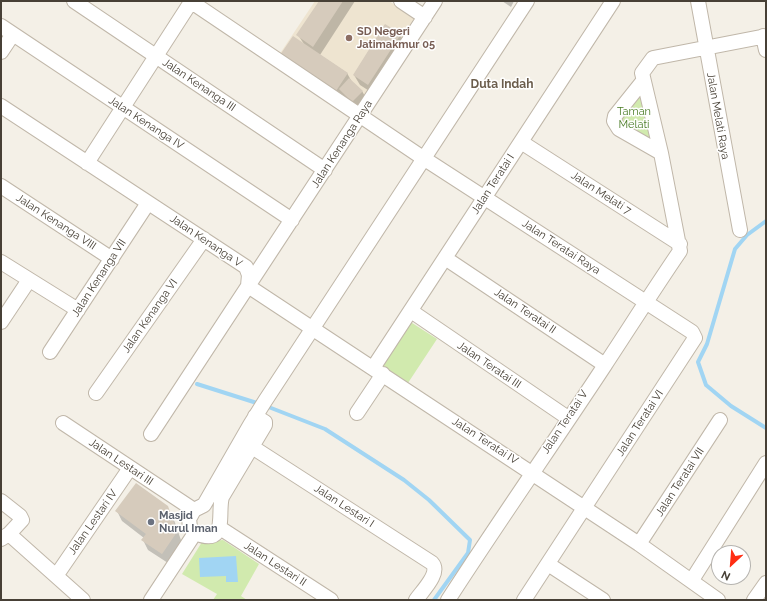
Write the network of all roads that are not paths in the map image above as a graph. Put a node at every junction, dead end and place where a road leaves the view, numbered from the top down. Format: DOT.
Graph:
graph roads {
  1 [pos="74,1"];
  2 [pos="401,1"];
  3 [pos="435,1"];
  4 [pos="527,1"];
  5 [pos="613,1"];
  6 [pos="698,1"];
  7 [pos="425,17"];
  8 [pos="1,26"];
  9 [pos="13,34"];
  10 [pos="765,41"];
  11 [pos="706,48"];
  12 [pos="1,52"];
  13 [pos="156,56"];
  14 [pos="643,81"];
  15 [pos="1,106"];
  16 [pos="122,108"];
  17 [pos="360,116"];
  18 [pos="521,142"];
  19 [pos="661,153"];
  20 [pos="424,158"];
  21 [pos="87,163"];
  22 [pos="325,170"];
  23 [pos="1,186"];
  24 [pos="485,197"];
  25 [pos="148,203"];
  26 [pos="292,220"];
  27 [pos="740,230"];
  28 [pos="204,239"];
  29 [pos="680,244"];
  30 [pos="112,258"];
  31 [pos="445,258"];
  32 [pos="1,262"];
  33 [pos="30,280"];
  34 [pos="248,286"];
  35 [pos="645,302"];
  36 [pos="78,310"];
  37 [pos="411,310"];
  38 [pos="1,322"];
  39 [pos="312,328"];
  40 [pos="695,338"];
  41 [pos="50,352"];
  42 [pos="605,365"];
  43 [pos="378,371"];
  44 [pos="96,393"];
  45 [pos="357,413"];
  46 [pos="568,418"];
  47 [pos="720,420"];
  48 [pos="63,423"];
  49 [pos="151,434"];
  50 [pos="247,443"];
  51 [pos="766,464"];
  52 [pos="130,468"];
  53 [pos="531,472"];
  54 [pos="212,489"];
  55 [pos="179,500"];
  56 [pos="1,501"];
  57 [pos="584,507"];
  58 [pos="194,510"];
  59 [pos="220,528"];
  60 [pos="195,533"];
  61 [pos="5,537"];
  62 [pos="639,544"];
  63 [pos="548,564"];
  64 [pos="56,576"];
  65 [pos="692,580"];
  66 [pos="766,583"];
  67 [pos="83,600"];
  68 [pos="151,600"];
  69 [pos="330,600"];
  70 [pos="416,600"];
  71 [pos="448,600"];
  72 [pos="524,600"];
  73 [pos="603,600"];
  74 [pos="718,600"];
  75 [pos="754,600"];
  1 -- 13 [label="street, Jalan Kenanga III"];
  2 -- 7 [label="street"];
  3 -- 7 [label="street, Jalan Kenanga Raya"];
  4 -- 20 [label="street"];
  5 -- 18 [label="street, Jalan Teratai I"];
  6 -- 11 [label="street, Jalan Melati Raya"];
  7 -- 17 [label="street, Jalan Kenanga Raya"];
  8 -- 9 [label="street, Jalan Kenanga IV"];
  9 -- 12 [label="street"];
  9 -- 16 [label="street, Jalan Kenanga IV"];
  10 -- 11 [label="street"];
  11 -- 14 [label="street"];
  11 -- 27 [label="street, Jalan Melati Raya"];
  13 -- 16 [label="street"];
  13 -- 17 [label="street, Jalan Teratai Raya"];
  13 -- 22 [label="street, Jalan Kenanga III"];
  14 -- 19 [label="street"];
  14 -- 19 [label="street"];
  15 -- 21 [label="street, Jalan Kenanga V"];
  16 -- 21 [label="street"];
  16 -- 26 [label="street, Jalan Kenanga IV"];
  17 -- 20 [label="street, Jalan Teratai Raya"];
  17 -- 22 [label="street, Jalan Kenanga Raya"];
  18 -- 24 [label="street, Jalan Teratai I"];
  18 -- 29 [label="street, Jalan Melati 7"];
  19 -- 29 [label="street"];
  20 -- 24 [label="street, Jalan Teratai Raya"];
  20 -- 39 [label="street"];
  21 -- 25 [label="street, Jalan Kenanga V"];
  22 -- 26 [label="street, Jalan Kenanga Raya"];
  23 -- 30 [label="street, Jalan Kenanga VIII"];
  24 -- 31 [label="street, Jalan Teratai I"];
  24 -- 35 [label="street, Jalan Teratai Raya"];
  25 -- 28 [label="street, Jalan Kenanga V"];
  25 -- 30 [label="street, Jalan Kenanga VII"];
  26 -- 34 [label="street, Jalan Kenanga Raya"];
  28 -- 34 [label="street, Jalan Kenanga V"];
  28 -- 44 [label="street, Jalan Kenanga VI"];
  29 -- 35 [label="street, Jalan Teratai V"];
  30 -- 36 [label="street, Jalan Kenanga VII"];
  31 -- 37 [label="street, Jalan Teratai I"];
  31 -- 42 [label="street, Jalan Teratai II"];
  32 -- 33 [label="street"];
  33 -- 36 [label="street"];
  33 -- 38 [label="street"];
  34 -- 39 [label="street, Jalan Teratai IV"];
  34 -- 49 [label="street"];
  35 -- 40 [label="street, Jalan Teratai Raya"];
  35 -- 42 [label="street, Jalan Teratai V"];
  36 -- 41 [label="street, Jalan Kenanga VII"];
  37 -- 43 [label="street, Jalan Teratai I"];
  37 -- 46 [label="street, Jalan Teratai III"];
  39 -- 43 [label="street, Jalan Teratai IV"];
  39 -- 50 [label="street"];
  40 -- 57 [label="street, Jalan Teratai VI"];
  42 -- 46 [label="street, Jalan Teratai V"];
  43 -- 45 [label="street, Jalan Teratai I"];
  43 -- 53 [label="street, Jalan Teratai IV"];
  46 -- 53 [label="street, Jalan Teratai V"];
  47 -- 62 [label="street, Jalan Teratai VII"];
  48 -- 52 [label="street, Jalan Lestari III"];
  50 -- 54 [label="street"];
  50 -- 59 [label="street"];
  50 -- 70 [label="street, Jalan Lestari I"];
  51 -- 65 [label="street"];
  52 -- 55 [label="street, Jalan Lestari III"];
  52 -- 64 [label="street, Jalan Lestari IV"];
  53 -- 57 [label="street, Jalan Teratai IV"];
  53 -- 71 [label="street, Jalan Teratai V"];
  54 -- 55 [label="street"];
  54 -- 58 [label="street"];
  55 -- 58 [label="street, Jalan Lestari III"];
  56 -- 61 [label="street"];
  57 -- 62 [label="street, Jalan Teratai IV"];
  57 -- 63 [label="street, Jalan Teratai VI"];
  58 -- 60 [label="street"];
  59 -- 60 [label="street"];
  59 -- 69 [label="street, Jalan Lestari II"];
  60 -- 68 [label="street"];
  61 -- 64 [label="street"];
  62 -- 65 [label="street, Jalan Teratai IV"];
  63 -- 72 [label="street, Jalan Teratai VI"];
  63 -- 73 [label="street"];
  64 -- 67 [label="street"];
  65 -- 74 [label="street, Jalan Teratai IV"];
  66 -- 75 [label="street"];
}
